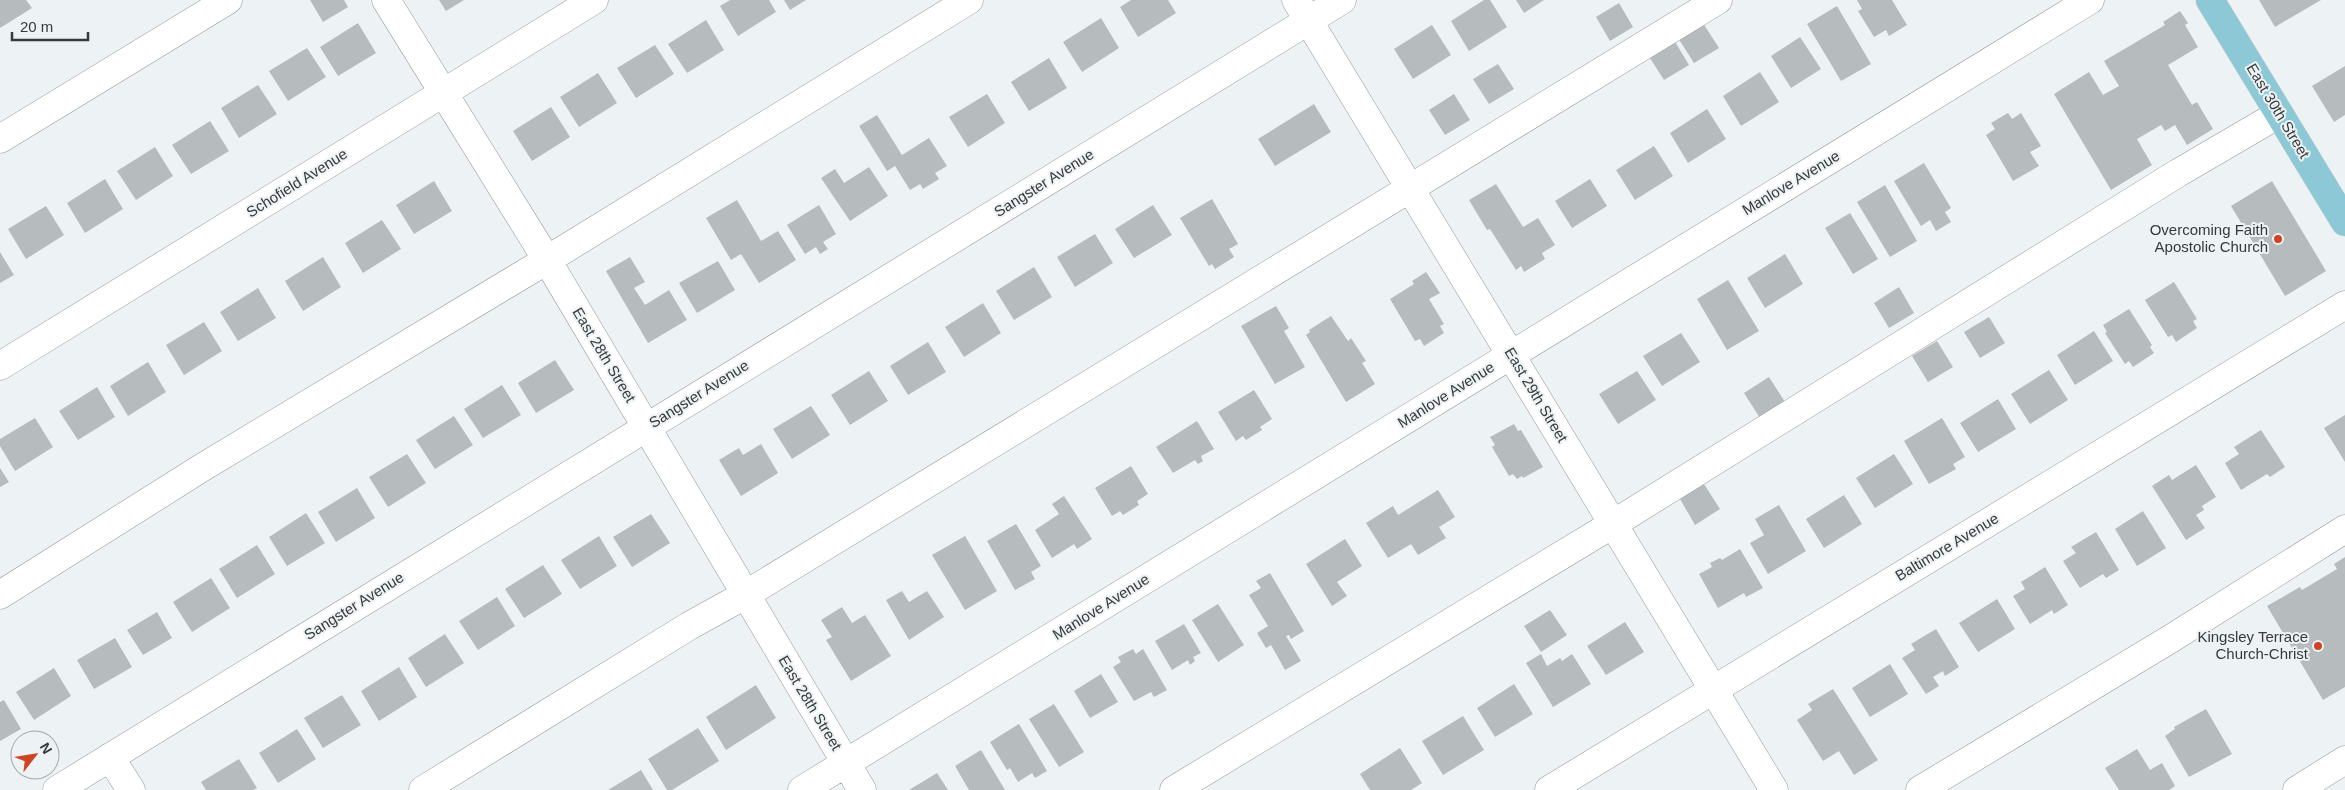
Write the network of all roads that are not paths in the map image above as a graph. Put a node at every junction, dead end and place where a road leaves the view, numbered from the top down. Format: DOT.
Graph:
graph roads {
  1 [pos="228,0"];
  2 [pos="386,0"];
  3 [pos="594,0"];
  4 [pos="969,0"];
  5 [pos="1342,0"];
  6 [pos="1718,0"];
  7 [pos="2090,0"];
  8 [pos="2210,0"];
  9 [pos="1303,10"];
  10 [pos="444,92"];
  11 [pos="2279,114"];
  12 [pos="0,139"];
  13 [pos="1410,187"];
  14 [pos="2345,222"];
  15 [pos="548,260"];
  16 [pos="2345,305"];
  17 [pos="1512,354"];
  18 [pos="0,366"];
  19 [pos="647,427"];
  20 [pos="1614,524"];
  21 [pos="2345,529"];
  22 [pos="0,595"];
  23 [pos="745,595"];
  24 [pos="1713,689"];
  25 [pos="110,757"];
  26 [pos="2345,760"];
  27 [pos="846,763"];
  28 [pos="57,790"];
  29 [pos="130,790"];
  30 [pos="423,790"];
  31 [pos="802,790"];
  32 [pos="862,790"];
  33 [pos="1174,790"];
  34 [pos="1549,790"];
  35 [pos="1774,790"];
  36 [pos="1920,790"];
  37 [pos="2297,790"];
  1 -- 12 [label="street"];
  2 -- 10 [label="street, East 28th Street"];
  3 -- 10 [label="street, Schofield Avenue"];
  4 -- 15 [label="street"];
  5 -- 9 [label="street, Sangster Avenue"];
  6 -- 13 [label="street"];
  7 -- 17 [label="street, Manlove Avenue"];
  8 -- 11 [label="main road, East 30th Street"];
  9 -- 13 [label="street, East 29th Street"];
  9 -- 19 [label="street, Sangster Avenue"];
  10 -- 15 [label="street, East 28th Street"];
  10 -- 18 [label="street, Schofield Avenue"];
  11 -- 14 [label="main road, East 30th Street"];
  11 -- 20 [label="street"];
  13 -- 17 [label="street, East 29th Street"];
  13 -- 23 [label="street"];
  15 -- 19 [label="street, East 28th Street"];
  15 -- 22 [label="street"];
  16 -- 24 [label="street, Baltimore Avenue"];
  17 -- 20 [label="street, East 29th Street"];
  17 -- 27 [label="street, Manlove Avenue"];
  19 -- 23 [label="street, East 28th Street"];
  19 -- 25 [label="street, Sangster Avenue"];
  20 -- 24 [label="street, East 29th Street"];
  20 -- 33 [label="street"];
  21 -- 36 [label="street"];
  23 -- 27 [label="street, East 28th Street"];
  23 -- 30 [label="street"];
  24 -- 34 [label="street, Baltimore Avenue"];
  24 -- 35 [label="street, East 29th Street"];
  25 -- 28 [label="street, Sangster Avenue"];
  25 -- 29 [label="street"];
  26 -- 37 [label="street"];
  27 -- 31 [label="street, Manlove Avenue"];
  27 -- 32 [label="street, East 28th Street"];
}
